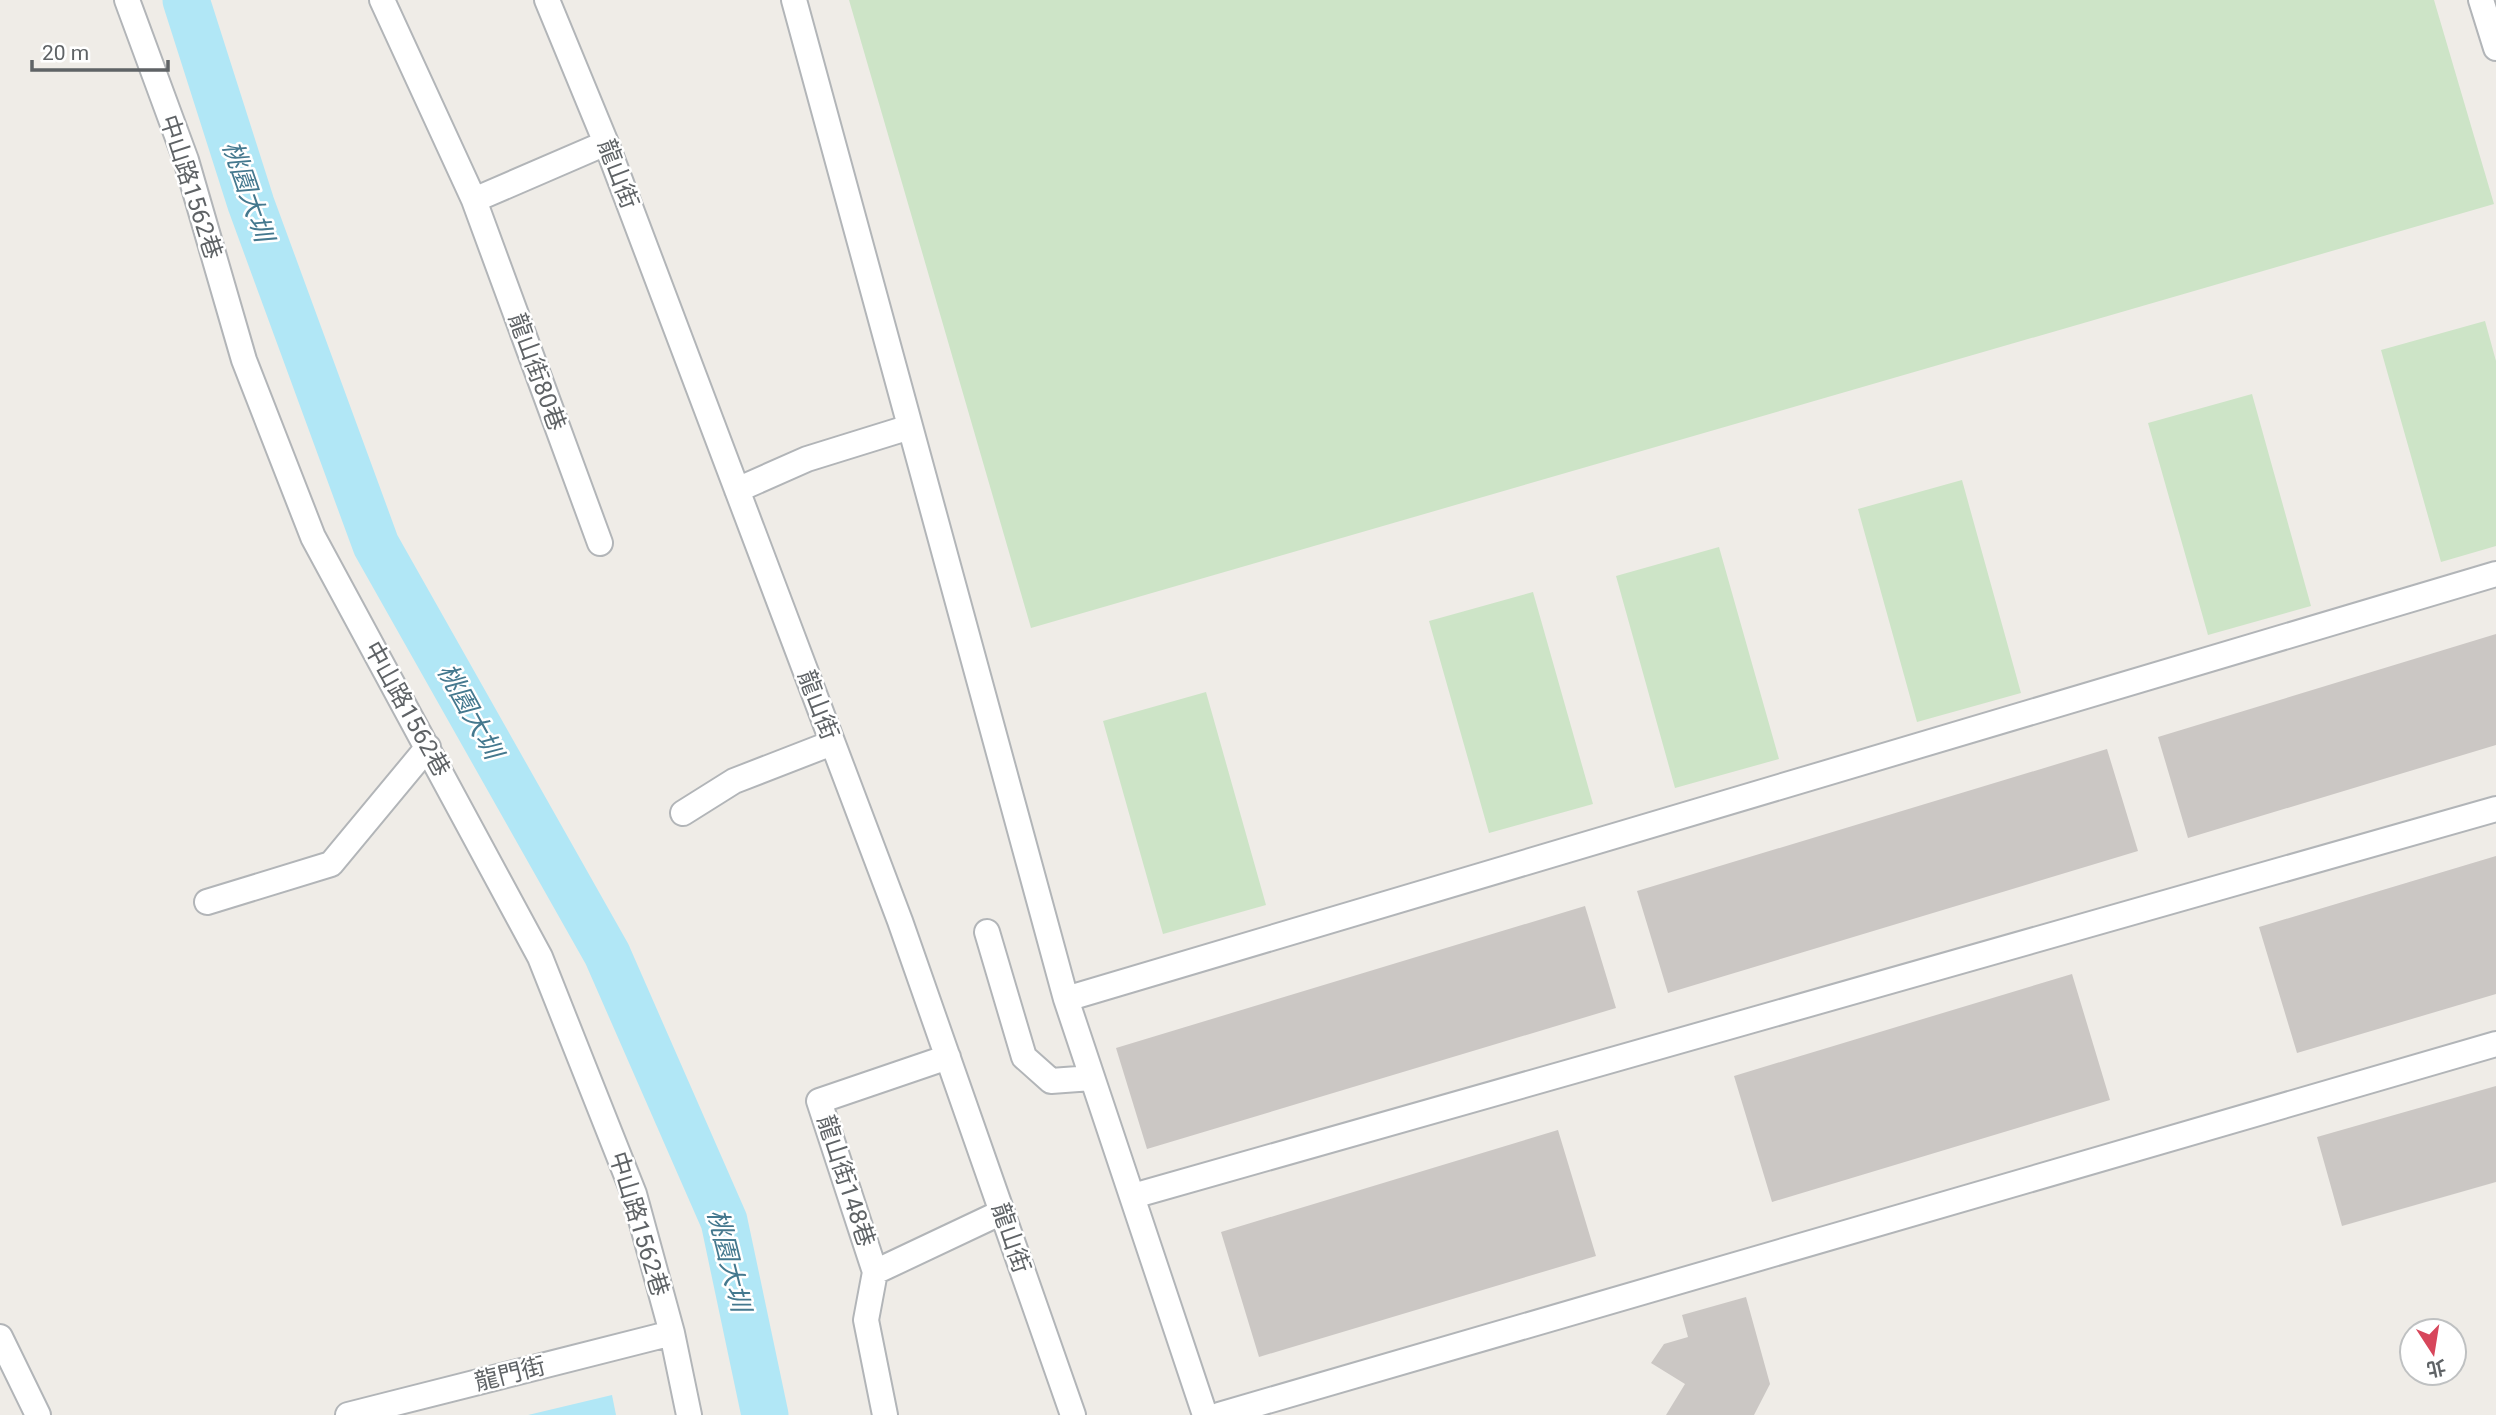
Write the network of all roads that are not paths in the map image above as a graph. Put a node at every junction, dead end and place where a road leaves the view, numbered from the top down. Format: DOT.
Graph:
graph roads {
  1 [pos="127,0"];
  2 [pos="382,0"];
  3 [pos="547,0"];
  4 [pos="794,0"];
  5 [pos="2481,0"];
  6 [pos="2496,48"];
  7 [pos="606,143"];
  8 [pos="474,200"];
  9 [pos="910,427"];
  10 [pos="737,490"];
  11 [pos="600,543"];
  12 [pos="2496,574"];
  13 [pos="832,743"];
  14 [pos="428,747"];
  15 [pos="2496,809"];
  16 [pos="683,813"];
  17 [pos="207,902"];
  18 [pos="987,932"];
  19 [pos="1066,999"];
  20 [pos="2496,1044"];
  21 [pos="948,1057"];
  22 [pos="1092,1077"];
  23 [pos="1133,1196"];
  24 [pos="1002,1212"];
  25 [pos="875,1272"];
  26 [pos="673,1333"];
  27 [pos="0,1337"];
  28 [pos="38,1415"];
  29 [pos="348,1415"];
  30 [pos="689,1415"];
  31 [pos="885,1415"];
  32 [pos="1073,1415"];
  33 [pos="1205,1415"];
  34 [pos="1219,1415"];
  1 -- 14 [label="lane, 中山路1562巷"];
  2 -- 8 [label="lane, 龍山街80巷"];
  3 -- 7 [label="lane, 龍山街"];
  4 -- 9 [label="lane"];
  5 -- 6 [label="lane"];
  7 -- 8 [label="lane"];
  7 -- 10 [label="lane, 龍山街"];
  8 -- 11 [label="lane, 龍山街80巷"];
  9 -- 10 [label="lane"];
  9 -- 19 [label="lane"];
  10 -- 13 [label="lane, 龍山街"];
  12 -- 19 [label="lane"];
  13 -- 16 [label="lane"];
  13 -- 21 [label="lane, 龍山街"];
  14 -- 17 [label="lane"];
  14 -- 26 [label="lane, 中山路1562巷"];
  15 -- 23 [label="lane"];
  18 -- 22 [label="lane"];
  19 -- 22 [label="lane"];
  20 -- 34 [label="lane"];
  21 -- 24 [label="lane, 龍山街"];
  21 -- 25 [label="lane, 龍山街148巷"];
  22 -- 23 [label="lane"];
  23 -- 33 [label="lane"];
  24 -- 25 [label="lane"];
  24 -- 32 [label="lane, 龍山街"];
  25 -- 31 [label="lane"];
  26 -- 29 [label="lane, 龍門街"];
  26 -- 30 [label="lane, 中山路1562巷"];
  27 -- 28 [label="lane"];
}
